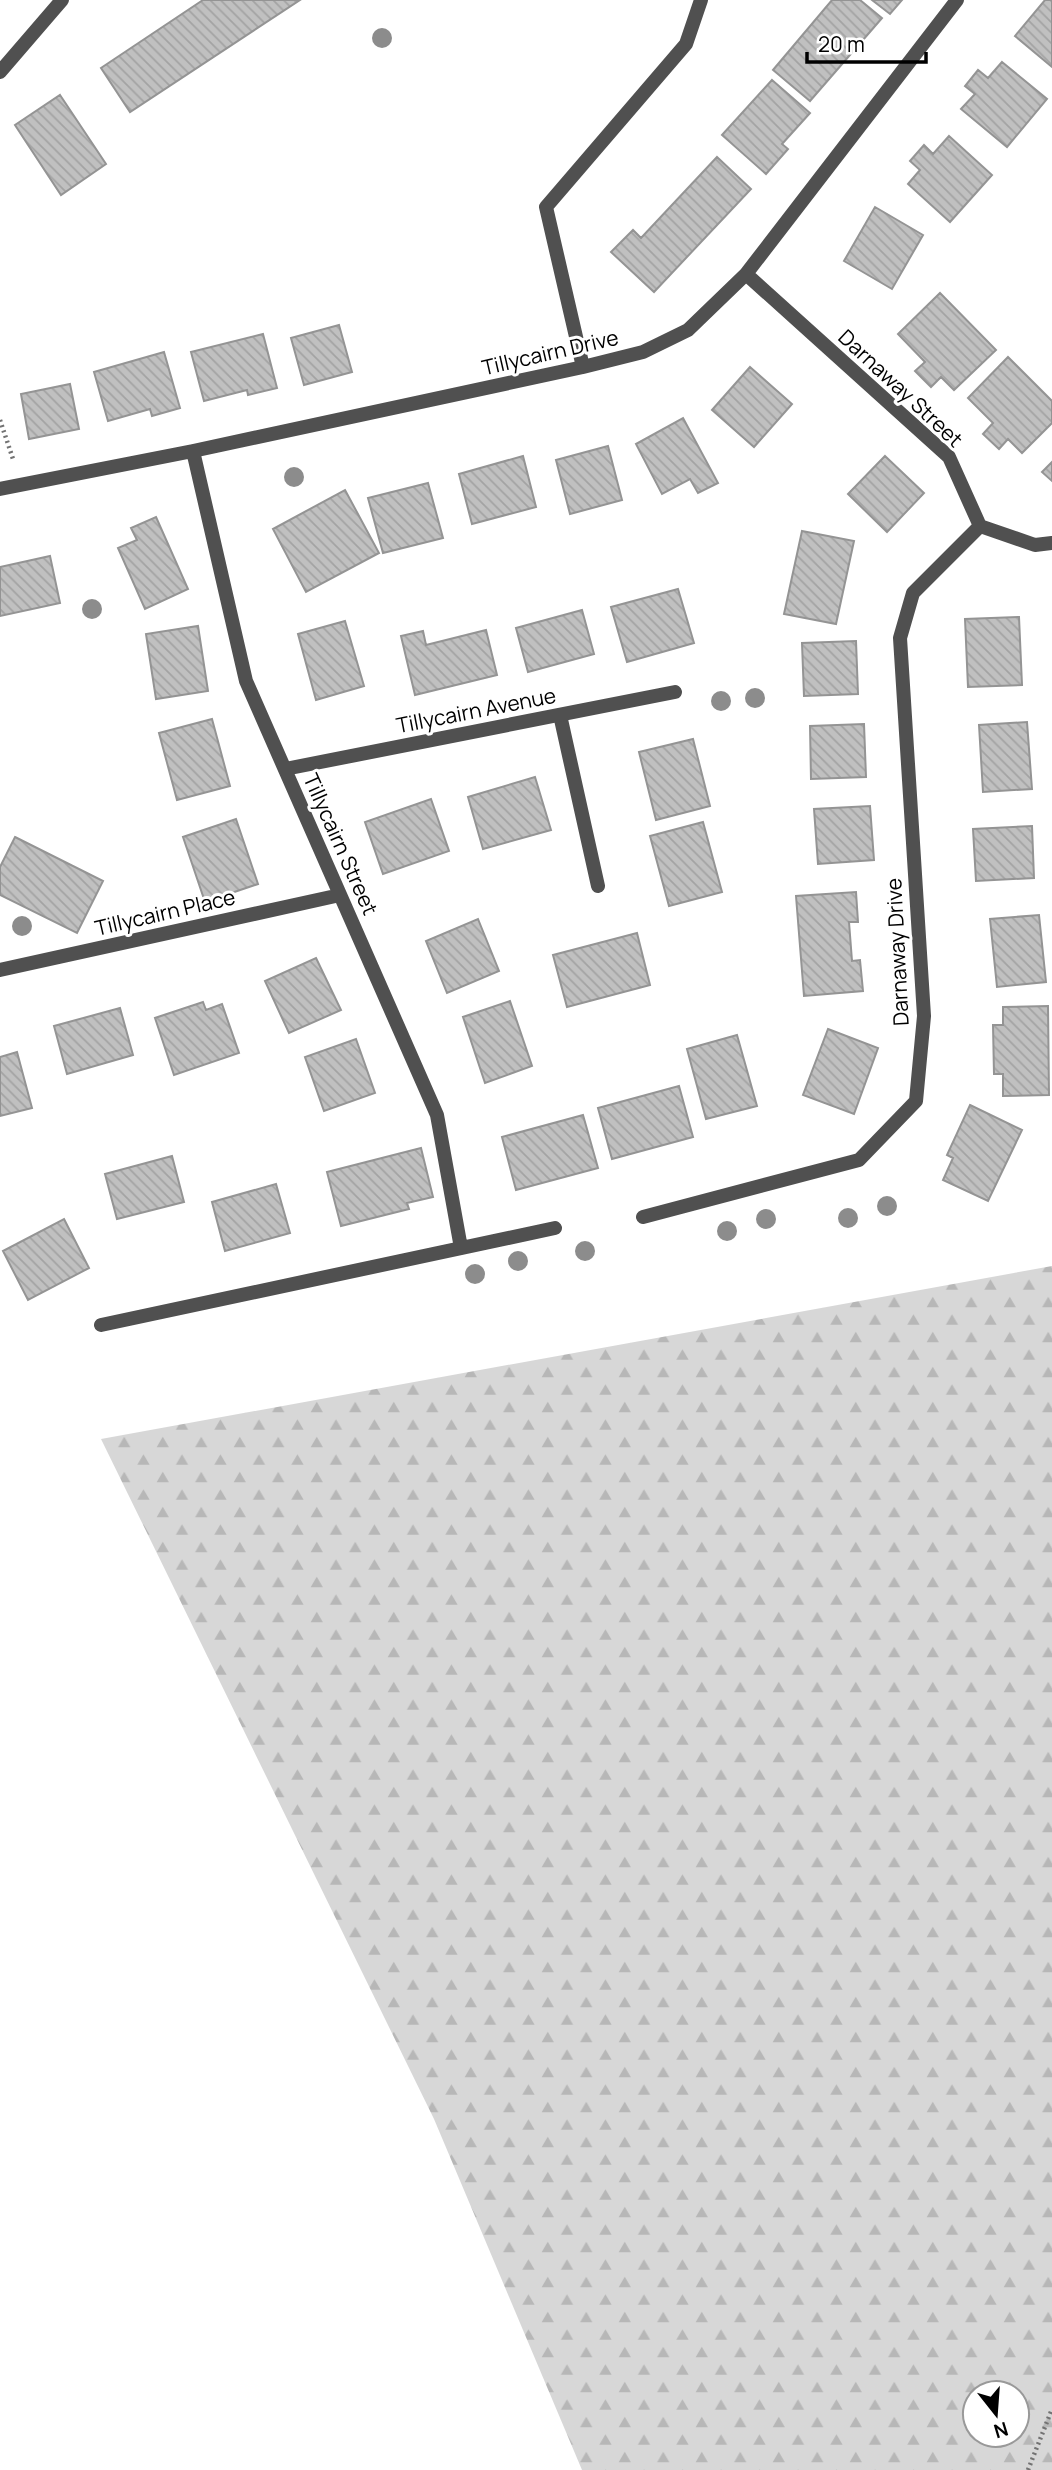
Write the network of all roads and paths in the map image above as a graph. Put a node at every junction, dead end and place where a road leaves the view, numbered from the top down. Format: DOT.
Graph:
graph roads {
  1 [pos="62,0"];
  2 [pos="701,0"];
  3 [pos="957,0"];
  4 [pos="0,72"];
  5 [pos="746,274"];
  6 [pos="583,367"];
  7 [pos="0,420"];
  8 [pos="193,452"];
  9 [pos="21,485"];
  10 [pos="0,489"];
  11 [pos="980,526"];
  12 [pos="1052,543"];
  13 [pos="675,692"];
  14 [pos="560,715"];
  15 [pos="285,769"];
  16 [pos="598,886"];
  17 [pos="340,895"];
  18 [pos="0,970"];
  19 [pos="643,1217"];
  20 [pos="555,1228"];
  21 [pos="461,1248"];
  22 [pos="101,1325"];
  23 [pos="1052,2409"];
  24 [pos="1028,2470"];
  1 -- 4 [label="street"];
  2 -- 6 [label="street"];
  3 -- 5 [label="street, Tillycairn Drive"];
  5 -- 6 [label="street, Tillycairn Drive"];
  5 -- 11 [label="street, Darnaway Street"];
  6 -- 8 [label="street, Tillycairn Drive"];
  7 -- 9 [label="path"];
  8 -- 9 [label="street, Tillycairn Drive"];
  8 -- 15 [label="street, Tillycairn Street"];
  9 -- 10 [label="street, Tillycairn Drive"];
  11 -- 12 [label="street"];
  11 -- 19 [label="street, Darnaway Drive"];
  13 -- 14 [label="street, Tillycairn Avenue"];
  14 -- 15 [label="street, Tillycairn Avenue"];
  14 -- 16 [label="street"];
  15 -- 17 [label="street, Tillycairn Street"];
  17 -- 18 [label="street, Tillycairn Place"];
  17 -- 21 [label="street, Tillycairn Street"];
  20 -- 21 [label="street"];
  21 -- 22 [label="street"];
  23 -- 24 [label="path"];
}
